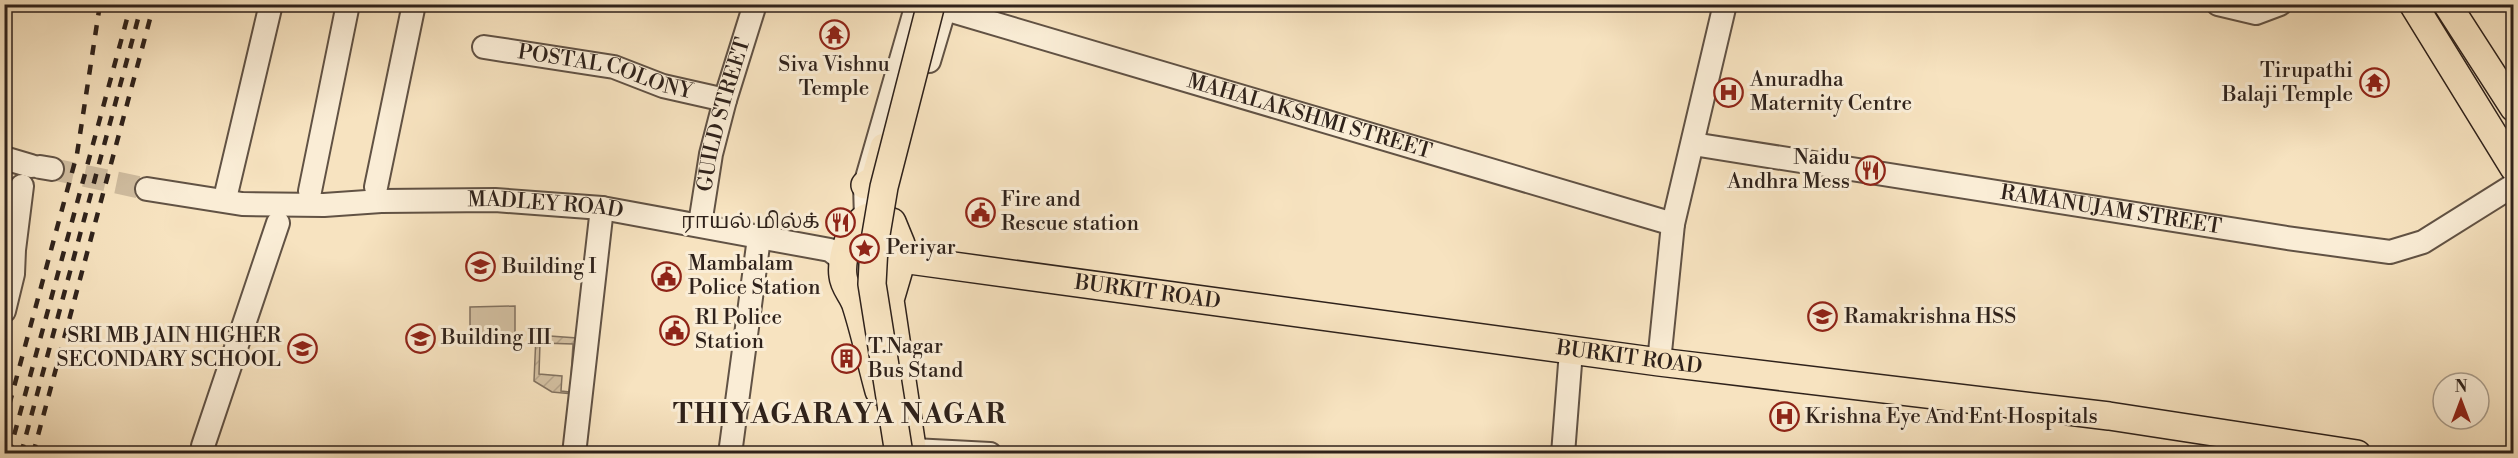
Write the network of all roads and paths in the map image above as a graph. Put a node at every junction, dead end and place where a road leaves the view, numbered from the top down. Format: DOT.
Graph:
graph roads {
  1 [pos="271,4"];
  2 [pos="348,4"];
  3 [pos="414,4"];
  4 [pos="755,4"];
  5 [pos="1725,4"];
  6 [pos="2218,4"];
  7 [pos="2280,4"];
  8 [pos="2413,4"];
  9 [pos="2447,4"];
  10 [pos="925,6"];
  11 [pos="484,47"];
  12 [pos="725,100"];
  13 [pos="2511,100"];
  14 [pos="1693,144"];
  15 [pos="4,158"];
  16 [pos="2514,168"];
  17 [pos="865,185"];
  18 [pos="2514,185"];
  19 [pos="376,187"];
  20 [pos="147,189"];
  21 [pos="310,191"];
  22 [pos="234,197"];
  23 [pos="602,208"];
  24 [pos="879,220"];
  25 [pos="278,223"];
  26 [pos="700,224"];
  27 [pos="1673,224"];
  28 [pos="759,238"];
  29 [pos="902,259"];
  30 [pos="843,260"];
  31 [pos="890,300"];
  32 [pos="856,302"];
  33 [pos="4,311"];
  34 [pos="1571,351"];
  35 [pos="1659,362"];
  36 [pos="205,453"];
  37 [pos="574,453"];
  38 [pos="730,453"];
  39 [pos="902,453"];
  40 [pos="990,453"];
  41 [pos="1563,453"];
  42 [pos="2357,453"];
  1 -- 22 [label="street"];
  2 -- 21 [label="street"];
  3 -- 19 [label="street"];
  4 -- 12 [label="street, GUILD STREET"];
  5 -- 14 [label="street"];
  6 -- 7 [label="street"];
  8 -- 16 [label="main road"];
  9 -- 13 [label="main road"];
  10 -- 17 [label="street"];
  10 -- 17 [label="main road"];
  10 -- 24 [label="street"];
  10 -- 27 [label="street, MAHALAKSHMI STREET"];
  10 -- 39 [label="main road, bridge"];
  11 -- 12 [label="street, POSTAL COLONY"];
  12 -- 26 [label="street, GUILD STREET"];
  14 -- 18 [label="street, RAMANUJAM STREET"];
  14 -- 27 [label="street"];
  15 -- 33 [label="street"];
  17 -- 24 [label="street"];
  20 -- 22 [label="street, MADLEY ROAD"];
  22 -- 23 [label="street, MADLEY ROAD"];
  23 -- 26 [label="street, MADLEY ROAD"];
  23 -- 37 [label="street"];
  24 -- 29 [label="main road"];
  24 -- 30 [label="main road"];
  25 -- 36 [label="street"];
  26 -- 28 [label="street, MADLEY ROAD"];
  27 -- 35 [label="street"];
  28 -- 30 [label="street, MADLEY ROAD"];
  28 -- 38 [label="street"];
  29 -- 31 [label="main road"];
  29 -- 34 [label="main road, BURKIT ROAD"];
  30 -- 32 [label="main road"];
  31 -- 32 [label="main road"];
  31 -- 39 [label="main road"];
  32 -- 39 [label="main road"];
  34 -- 35 [label="main road, BURKIT ROAD"];
  34 -- 41 [label="street"];
  35 -- 42 [label="main road, BURKIT ROAD"];
  39 -- 40 [label="street"];
}
